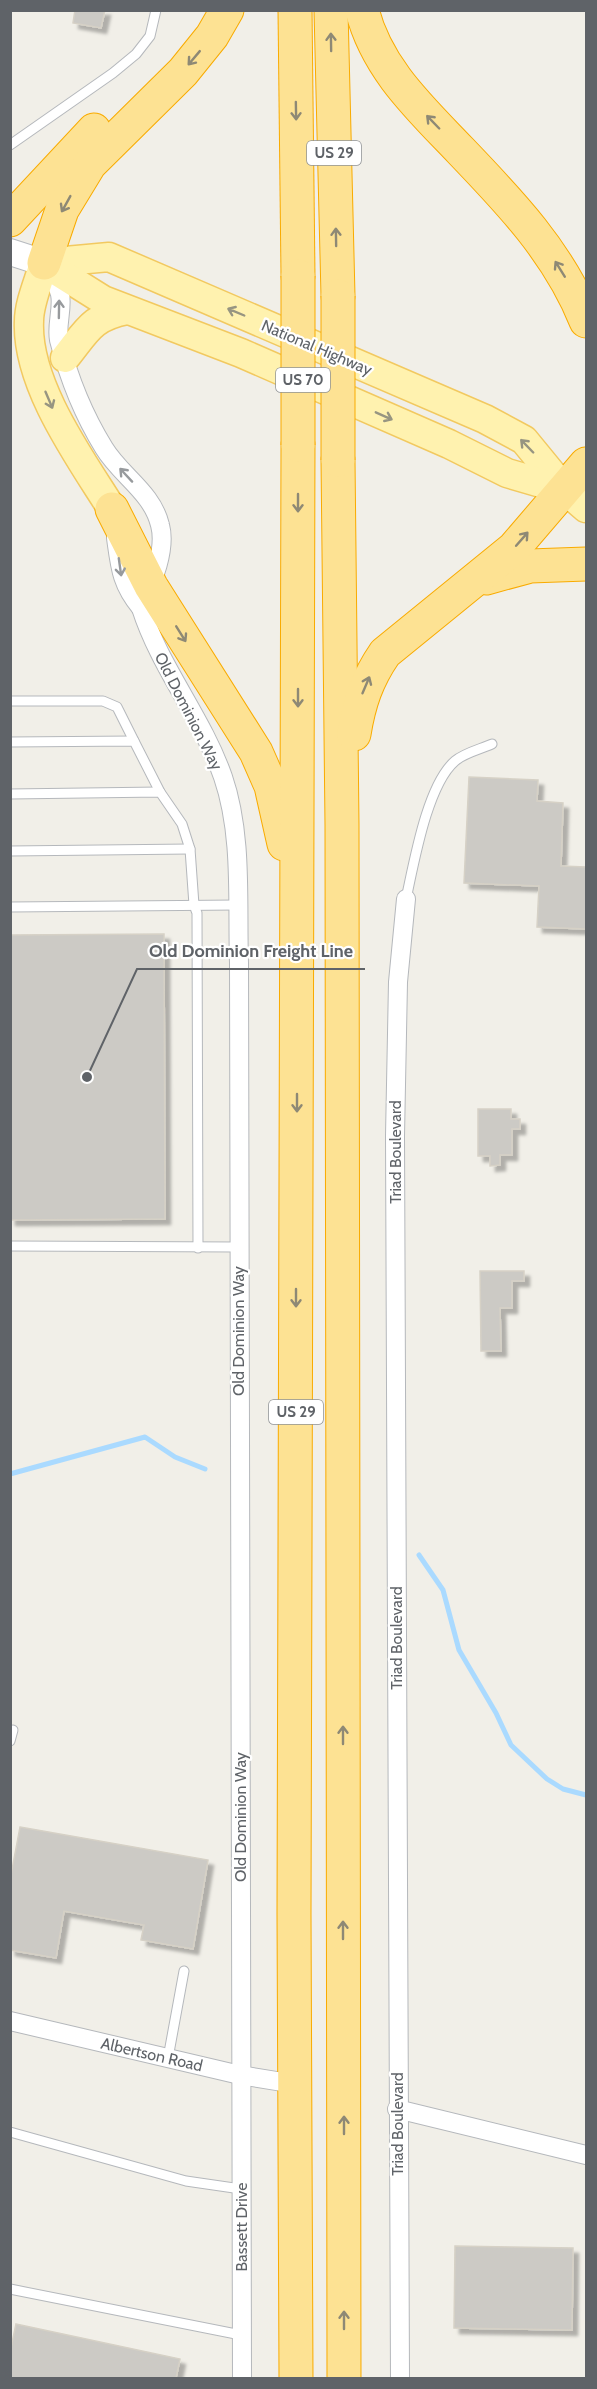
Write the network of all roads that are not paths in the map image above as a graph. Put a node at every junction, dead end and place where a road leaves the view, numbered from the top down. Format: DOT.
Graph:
graph roads {
  1 [pos="156,10"];
  2 [pos="227,10"];
  3 [pos="295,10"];
  4 [pos="331,10"];
  5 [pos="362,10"];
  6 [pos="140,112"];
  7 [pos="10,146"];
  8 [pos="10,220"];
  9 [pos="10,252"];
  10 [pos="44,263"];
  11 [pos="127,310"];
  12 [pos="586,321"];
  13 [pos="10,330"];
  14 [pos="66,358"];
  15 [pos="37,370"];
  16 [pos="586,464"];
  17 [pos="576,499"];
  18 [pos="112,509"];
  19 [pos="586,564"];
  20 [pos="473,581"];
  21 [pos="146,597"];
  22 [pos="10,701"];
  23 [pos="134,741"];
  24 [pos="10,742"];
  25 [pos="492,744"];
  26 [pos="160,792"];
  27 [pos="10,794"];
  28 [pos="342,825"];
  29 [pos="190,849"];
  30 [pos="10,851"];
  31 [pos="406,899"];
  32 [pos="194,905"];
  33 [pos="237,905"];
  34 [pos="10,907"];
  35 [pos="297,1056"];
  36 [pos="10,1246"];
  37 [pos="238,1247"];
  38 [pos="198,1248"];
  39 [pos="13,1730"];
  40 [pos="10,1741"];
  41 [pos="184,1971"];
  42 [pos="10,2021"];
  43 [pos="168,2058"];
  44 [pos="240,2075"];
  45 [pos="295,2085"];
  46 [pos="397,2109"];
  47 [pos="10,2132"];
  48 [pos="586,2155"];
  49 [pos="241,2189"];
  50 [pos="10,2289"];
  51 [pos="242,2335"];
  52 [pos="242,2379"];
  53 [pos="296,2379"];
  54 [pos="344,2379"];
  55 [pos="400,2379"];
  1 -- 7 [label="lane"];
  2 -- 6 [label="highway, one-way"];
  3 -- 35 [label="highway, US 29, one-way, bridge"];
  28 -- 4 [label="highway, US 29, one-way, bridge"];
  12 -- 5 [label="highway, one-way"];
  6 -- 8 [label="highway"];
  6 -- 10 [label="highway, one-way"];
  9 -- 10 [label="main road, National Highway"];
  10 -- 11 [label="main road, National Highway / US 70"];
  14 -- 10 [label="street, one-way"];
  10 -- 15 [label="main road"];
  17 -- 10 [label="main road, National Highway, one-way"];
  11 -- 14 [label="main road"];
  11 -- 17 [label="main road, National Highway / US 70, one-way"];
  13 -- 15 [label="main road"];
  21 -- 14 [label="street, one-way"];
  15 -- 18 [label="main road, one-way"];
  16 -- 17 [label="highway"];
  20 -- 17 [label="highway, one-way"];
  18 -- 21 [label="highway, one-way"];
  19 -- 20 [label="highway"];
  28 -- 20 [label="highway, one-way"];
  21 -- 33 [label="street, Old Dominion Way"];
  21 -- 35 [label="highway, one-way"];
  22 -- 23 [label="lane"];
  23 -- 24 [label="lane"];
  23 -- 26 [label="lane"];
  25 -- 31 [label="lane"];
  26 -- 27 [label="lane"];
  26 -- 29 [label="lane"];
  54 -- 28 [label="highway, US 29, one-way"];
  29 -- 30 [label="lane"];
  29 -- 32 [label="lane"];
  31 -- 46 [label="street, Triad Boulevard"];
  32 -- 33 [label="lane"];
  32 -- 34 [label="lane"];
  32 -- 38 [label="lane"];
  33 -- 37 [label="street, Old Dominion Way"];
  35 -- 45 [label="highway, US 29, one-way"];
  36 -- 38 [label="lane"];
  37 -- 38 [label="lane"];
  37 -- 44 [label="street, Old Dominion Way"];
  39 -- 40 [label="lane"];
  41 -- 43 [label="lane"];
  42 -- 43 [label="street, Albertson Road"];
  43 -- 44 [label="street, Albertson Road"];
  44 -- 45 [label="street, Albertson Road"];
  44 -- 49 [label="street, Bassett Drive"];
  45 -- 53 [label="highway, US 29"];
  46 -- 48 [label="street"];
  46 -- 55 [label="street, Triad Boulevard"];
  47 -- 49 [label="lane"];
  49 -- 51 [label="street, Bassett Drive"];
  50 -- 51 [label="lane"];
  51 -- 52 [label="street, Bassett Drive"];
}
